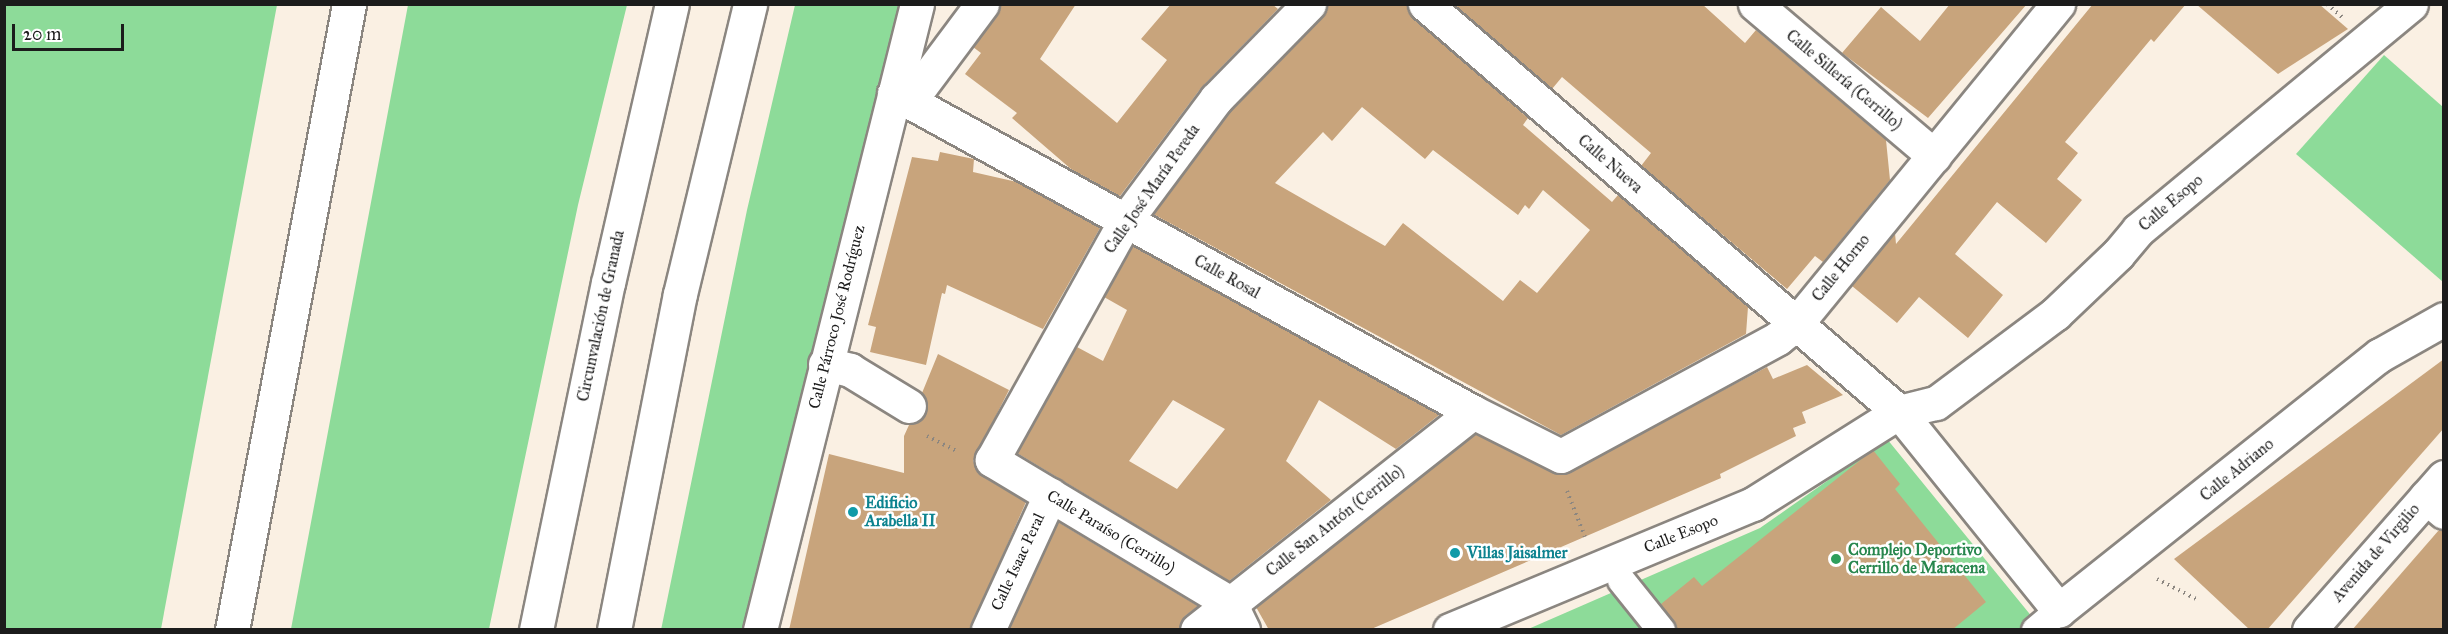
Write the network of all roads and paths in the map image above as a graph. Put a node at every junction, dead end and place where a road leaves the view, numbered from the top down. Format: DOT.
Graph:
graph roads {
  1 [pos="349,4"];
  2 [pos="672,4"];
  3 [pos="750,4"];
  4 [pos="917,4"];
  5 [pos="982,4"];
  6 [pos="1309,4"];
  7 [pos="1425,4"];
  8 [pos="1755,4"];
  9 [pos="2058,4"];
  10 [pos="2411,4"];
  11 [pos="902,98"];
  12 [pos="1934,156"];
  13 [pos="1125,221"];
  14 [pos="2444,319"];
  15 [pos="1796,324"];
  16 [pos="825,364"];
  17 [pos="909,406"];
  18 [pos="1473,412"];
  19 [pos="1899,412"];
  20 [pos="923,434"];
  21 [pos="1562,456"];
  22 [pos="978,458"];
  23 [pos="1566,489"];
  24 [pos="1050,495"];
  25 [pos="2438,495"];
  26 [pos="1586,539"];
  27 [pos="2157,579"];
  28 [pos="1621,580"];
  29 [pos="2196,598"];
  30 [pos="1236,616"];
  31 [pos="2047,620"];
  32 [pos="232,630"];
  33 [pos="536,630"];
  34 [pos="614,630"];
  35 [pos="760,630"];
  36 [pos="987,630"];
  37 [pos="1197,630"];
  38 [pos="1450,630"];
  39 [pos="1661,630"];
  40 [pos="2309,630"];
  1 -- 32 [label="main road"];
  2 -- 33 [label="main road, Circunvalación de Granada"];
  3 -- 34 [label="main road"];
  4 -- 11 [label="main road, Calle Párroco José Rodríguez"];
  5 -- 11 [label="main road, Calle Párroco José Rodríguez"];
  6 -- 13 [label="main road, Calle José María Pereda"];
  7 -- 15 [label="main road, Calle Nueva"];
  8 -- 12 [label="main road, Calle Sillería (Cerrillo)"];
  9 -- 12 [label="main road, Calle Horno"];
  10 -- 19 [label="main road, Calle Esopo"];
  11 -- 13 [label="main road, Calle Rosal"];
  11 -- 16 [label="main road, Calle Párroco José Rodríguez"];
  12 -- 15 [label="main road, Calle Horno"];
  13 -- 18 [label="main road, Calle Rosal"];
  13 -- 22 [label="main road, Calle José María Pereda"];
  14 -- 31 [label="main road, Calle Adriano"];
  15 -- 19 [label="main road"];
  15 -- 21 [label="main road, Calle Horno"];
  16 -- 17 [label="main road"];
  16 -- 35 [label="main road, Calle Párroco José Rodríguez"];
  18 -- 21 [label="main road, Calle Rosal"];
  18 -- 30 [label="main road, Calle San Antón (Cerrillo)"];
  19 -- 31 [label="main road"];
  19 -- 38 [label="main road, Calle Esopo"];
  20 -- 22 [label="path"];
  22 -- 24 [label="main road, Calle Paraíso (Cerrillo)"];
  23 -- 26 [label="path"];
  24 -- 30 [label="main road, Calle Paraíso (Cerrillo)"];
  24 -- 36 [label="main road, Calle Isaac Peral"];
  25 -- 40 [label="main road, Avenida de Virgilio"];
  27 -- 29 [label="path"];
  28 -- 39 [label="street"];
  30 -- 37 [label="main road, Calle San Antón (Cerrillo)"];
}
